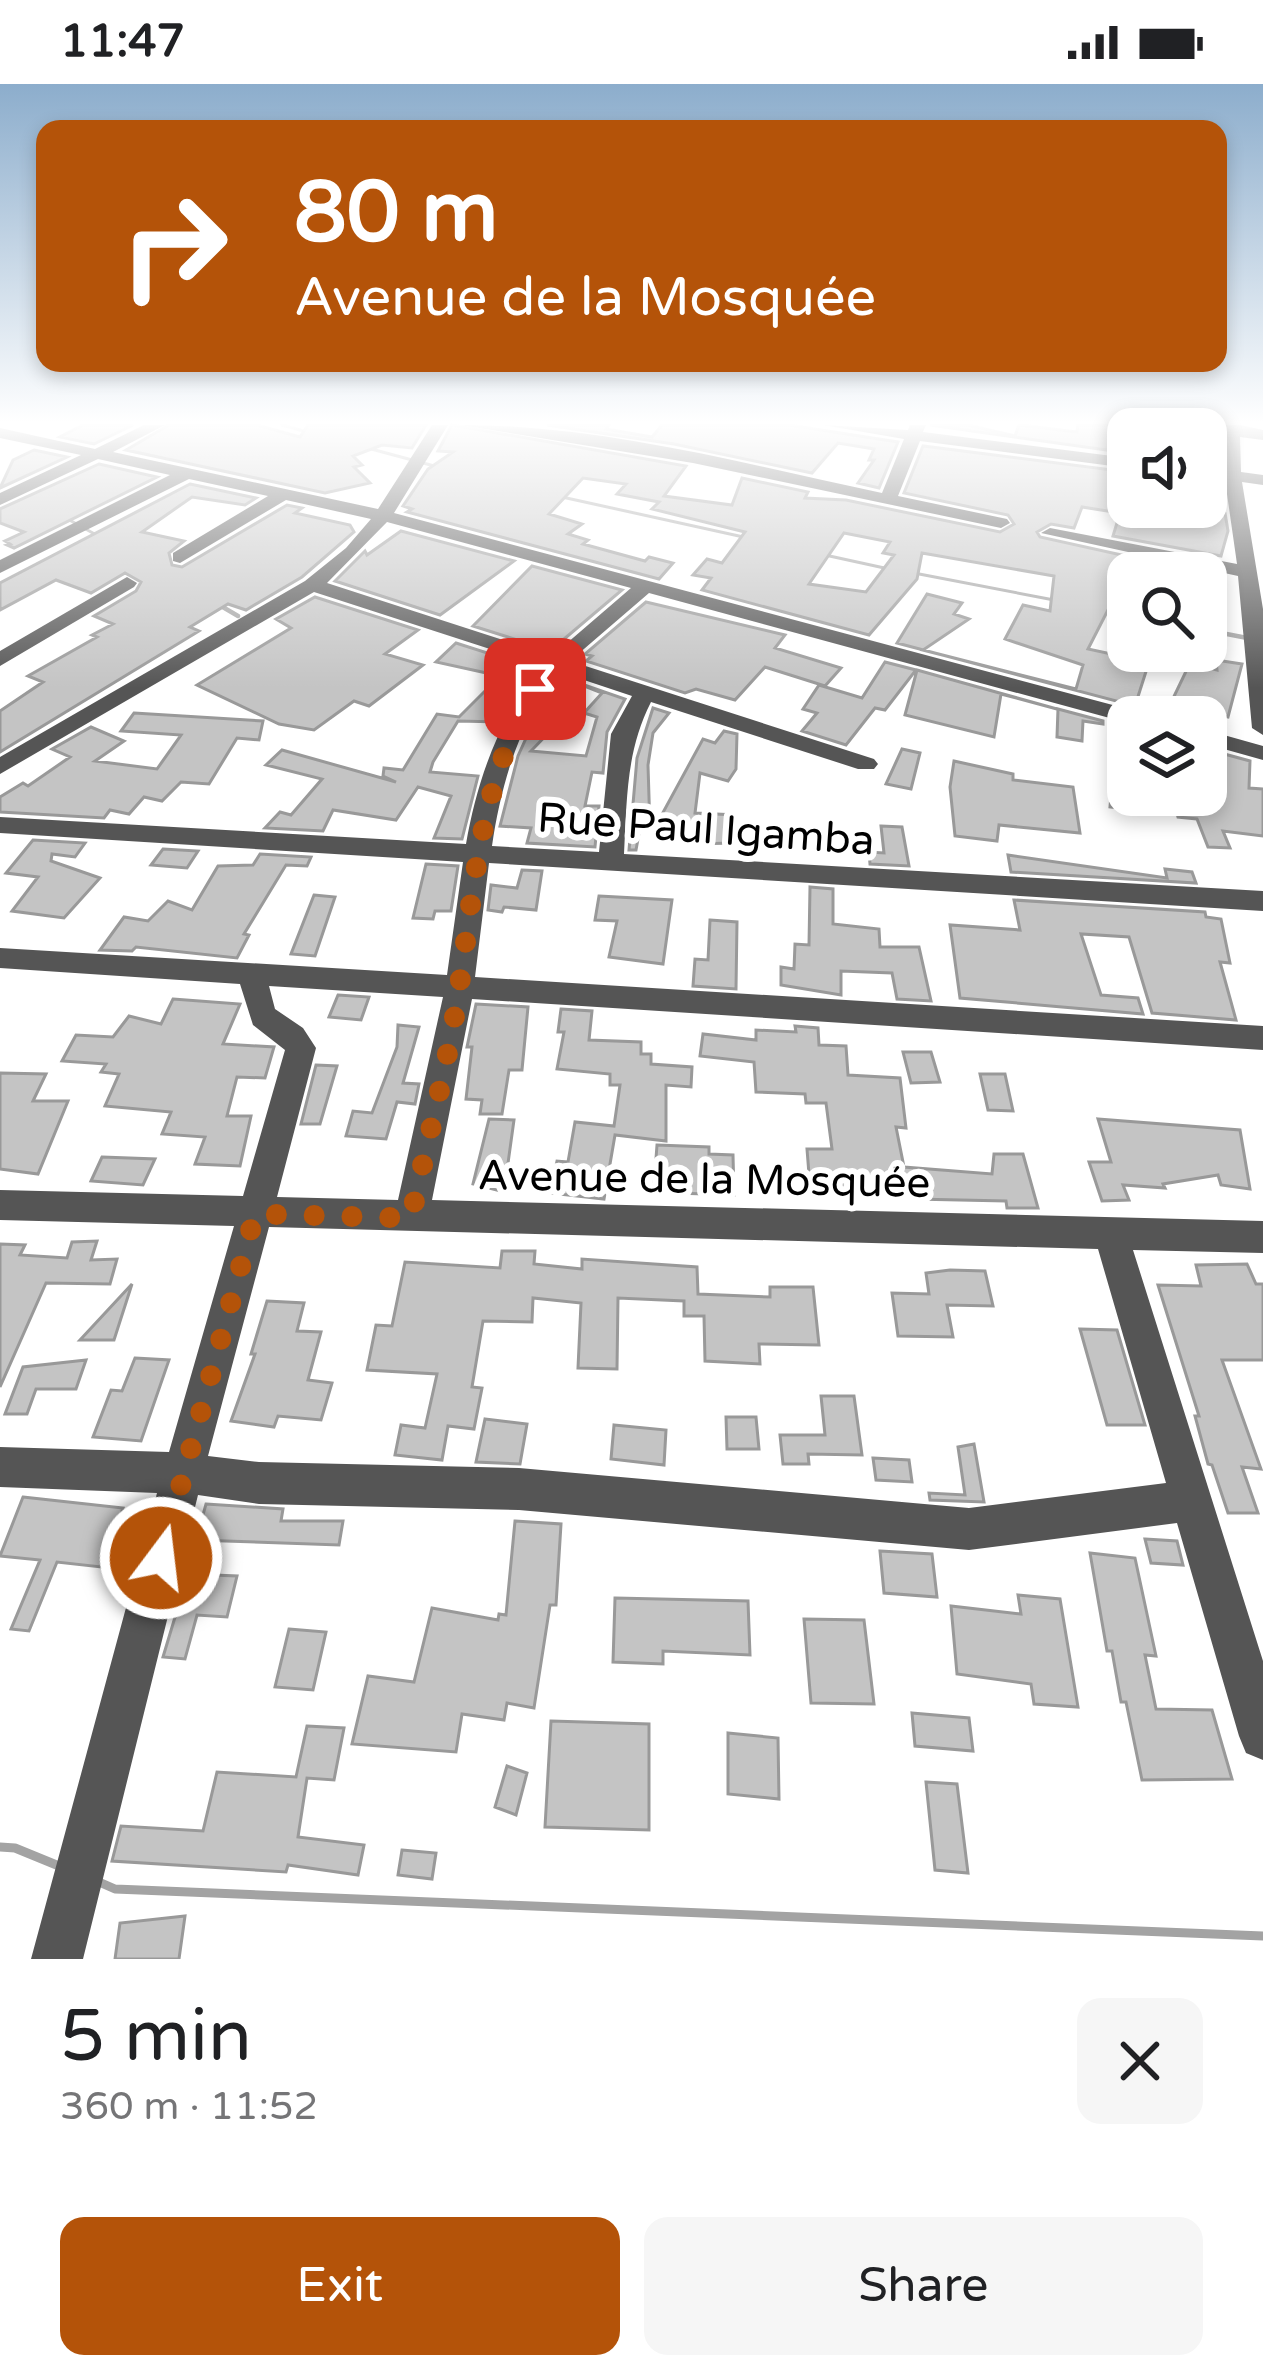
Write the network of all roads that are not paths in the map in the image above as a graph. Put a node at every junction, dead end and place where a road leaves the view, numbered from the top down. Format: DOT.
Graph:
graph roads {
  1 [pos="108,512"];
  2 [pos="254,512"];
  3 [pos="369,512"];
  4 [pos="386,512"];
  5 [pos="949,512"];
  6 [pos="1238,512"];
  7 [pos="384,516"];
  8 [pos="1001,523"];
  9 [pos="1050,533"];
  10 [pos="180,557"];
  11 [pos="0,568"];
  12 [pos="1247,572"];
  13 [pos="127,583"];
  14 [pos="312,585"];
  15 [pos="646,586"];
  16 [pos="0,660"];
  17 [pos="557,663"];
  18 [pos="645,693"];
  19 [pos="1107,710"];
  20 [pos="1263,728"];
  21 [pos="1227,743"];
  22 [pos="1263,753"];
  23 [pos="866,764"];
  24 [pos="0,767"];
  25 [pos="0,826"];
  26 [pos="476,852"];
  27 [pos="611,861"];
  28 [pos="1263,901"];
  29 [pos="0,958"];
  30 [pos="253,973"];
  31 [pos="460,986"];
  32 [pos="1263,1038"];
  33 [pos="0,1205"];
  34 [pos="255,1214"];
  35 [pos="411,1218"];
  36 [pos="1110,1231"];
  37 [pos="1263,1237"];
  38 [pos="0,1467"];
  39 [pos="183,1473"];
  40 [pos="1192,1500"];
  41 [pos="1263,1736"];
  42 [pos="63,1939"];
  1 -- 11 [label="street"];
  2 -- 10 [label="street"];
  3 -- 7 [label="street"];
  4 -- 7 [label="street"];
  5 -- 8 [label="street"];
  6 -- 12 [label="street"];
  7 -- 14 [label="street"];
  7 -- 15 [label="street"];
  9 -- 12 [label="street"];
  12 -- 20 [label="street"];
  13 -- 16 [label="street"];
  14 -- 17 [label="street"];
  14 -- 24 [label="street"];
  15 -- 17 [label="street"];
  15 -- 19 [label="street"];
  17 -- 18 [label="street"];
  17 -- 26 [label="street"];
  18 -- 23 [label="street"];
  18 -- 27 [label="street"];
  21 -- 22 [label="street"];
  25 -- 26 [label="street, Rue Paul Igamba"];
  26 -- 27 [label="street, Rue Paul Igamba"];
  26 -- 31 [label="street"];
  27 -- 28 [label="street, Rue Paul Igamba"];
  29 -- 30 [label="street"];
  30 -- 31 [label="street"];
  30 -- 34 [label="street"];
  31 -- 32 [label="street"];
  31 -- 35 [label="street"];
  33 -- 34 [label="street, Avenue de la Mosquée"];
  34 -- 35 [label="street, Avenue de la Mosquée"];
  34 -- 39 [label="street"];
  35 -- 36 [label="street, Avenue de la Mosquée"];
  36 -- 37 [label="street, Avenue de la Mosquée"];
  36 -- 40 [label="street"];
  38 -- 39 [label="street"];
  39 -- 40 [label="street"];
  39 -- 42 [label="street"];
  40 -- 41 [label="street"];
}
